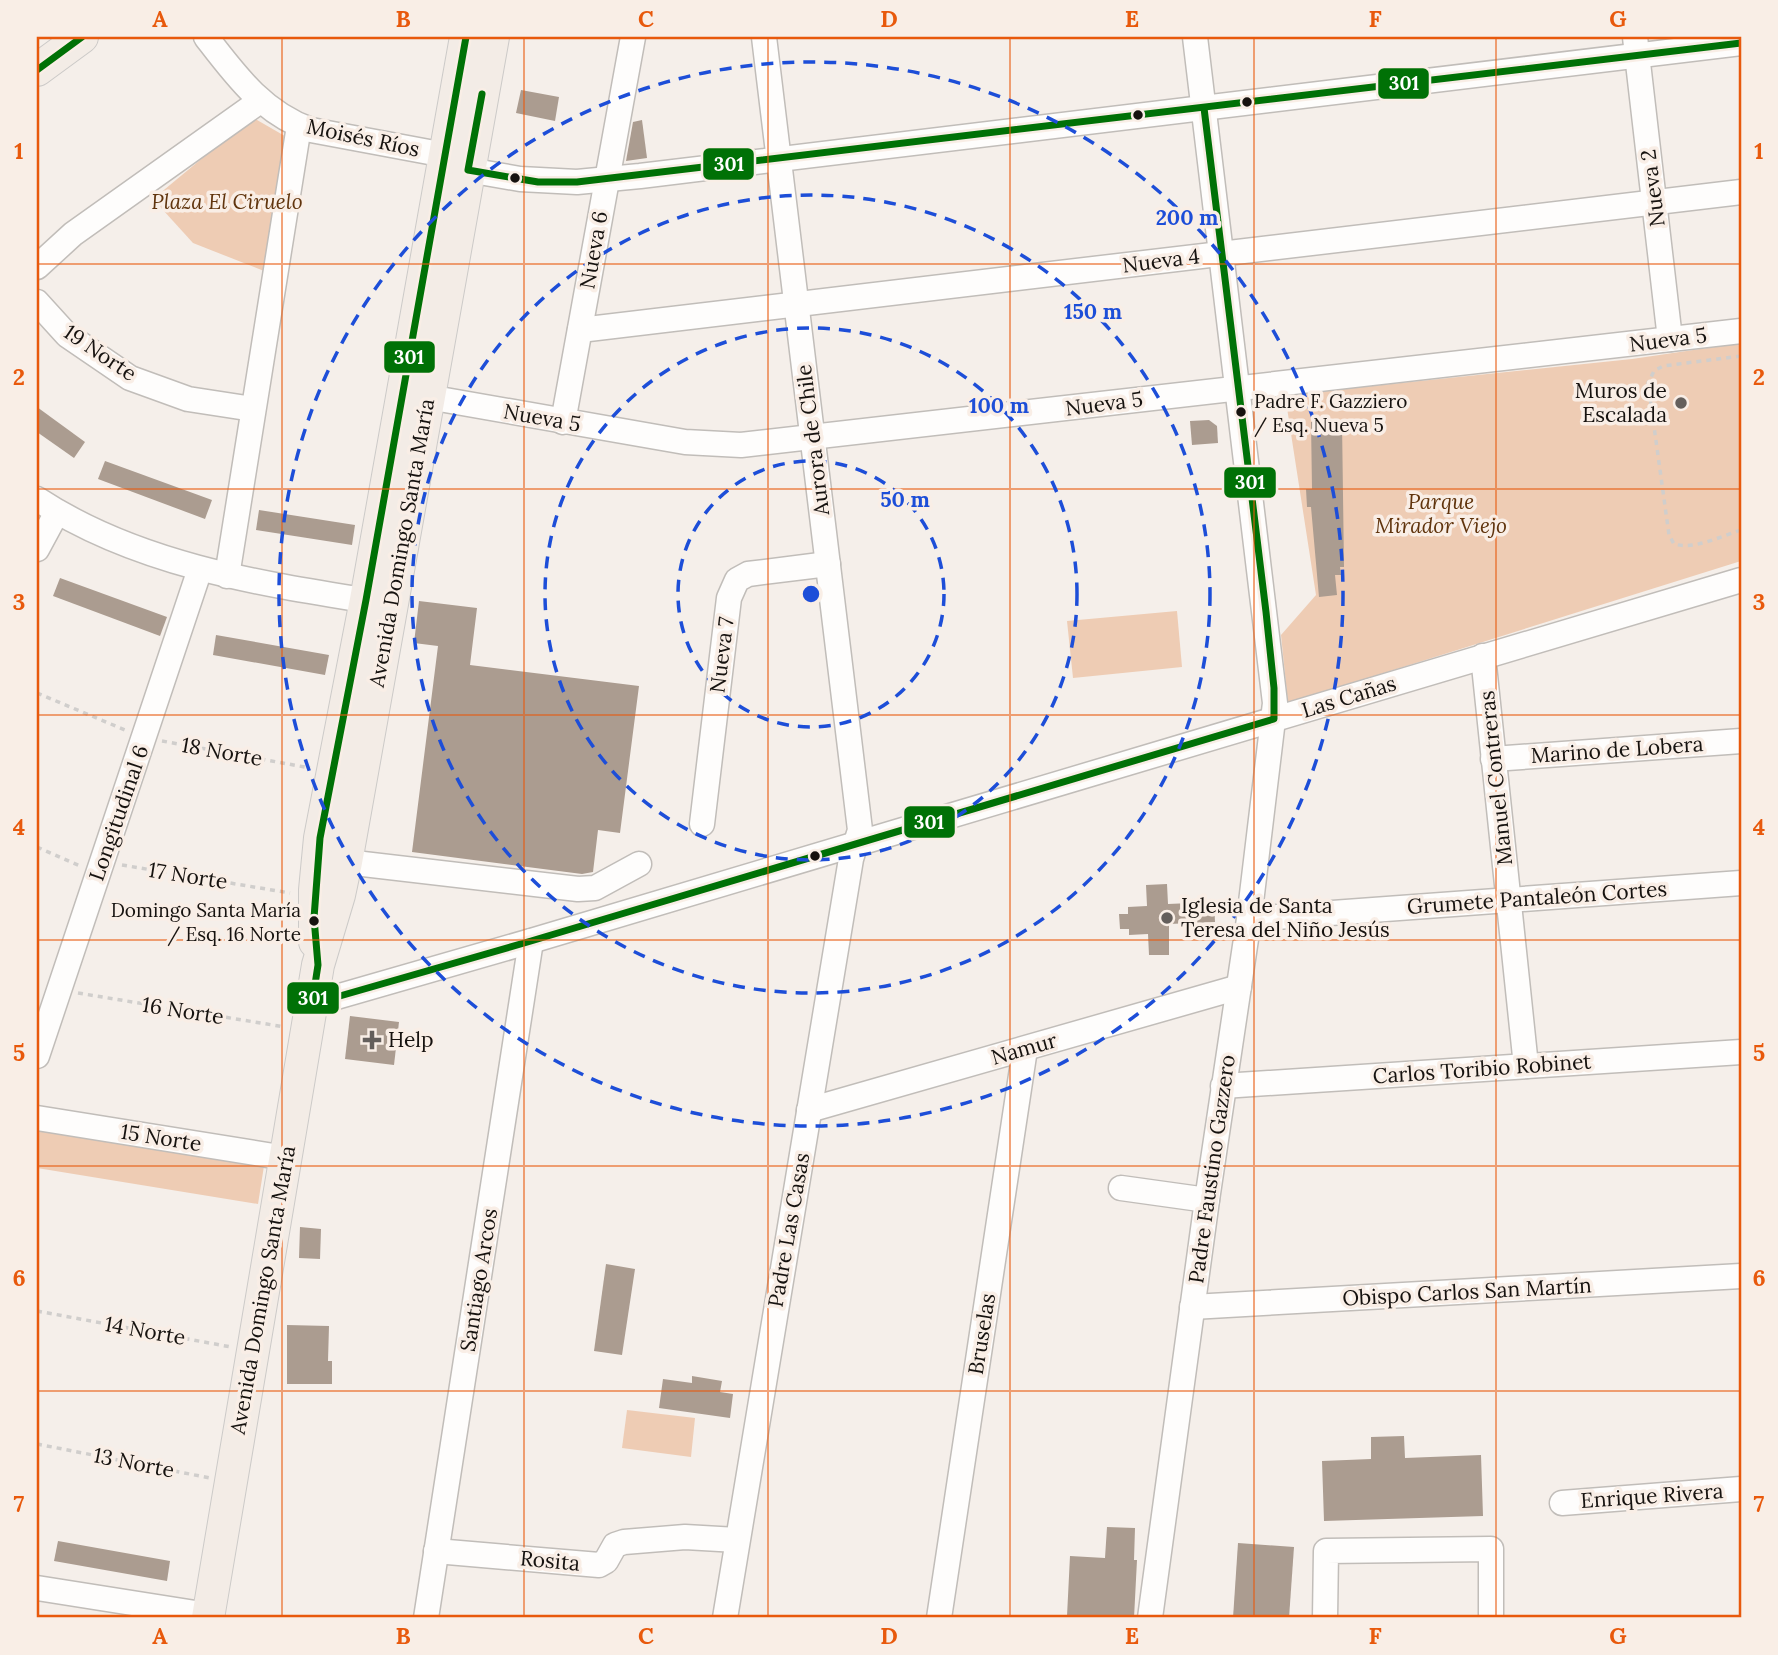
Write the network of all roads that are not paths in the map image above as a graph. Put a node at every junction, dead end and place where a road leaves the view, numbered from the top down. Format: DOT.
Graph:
graph roads {
  1 [pos="82,37"];
  2 [pos="206,37"];
  3 [pos="466,37"];
  4 [pos="493,37"];
  5 [pos="633,37"];
  6 [pos="764,37"];
  7 [pos="1195,37"];
  8 [pos="1741,43"];
  9 [pos="1636,46"];
  10 [pos="37,70"];
  11 [pos="260,101"];
  12 [pos="1204,108"];
  13 [pos="299,126"];
  14 [pos="779,159"];
  15 [pos="457,162"];
  16 [pos="607,180"];
  17 [pos="1741,192"];
  18 [pos="1654,202"];
  19 [pos="1222,254"];
  20 [pos="37,267"];
  21 [pos="37,302"];
  22 [pos="796,304"];
  23 [pos="580,330"];
  24 [pos="1741,331"];
  25 [pos="1670,340"];
  26 [pos="1238,388"];
  27 [pos="428,397"];
  28 [pos="253,409"];
  29 [pos="563,422"];
  30 [pos="813,438"];
  31 [pos="47,505"];
  32 [pos="37,549"];
  33 [pos="828,564"];
  34 [pos="200,569"];
  35 [pos="228,576"];
  36 [pos="1741,580"];
  37 [pos="378,603"];
  38 [pos="1483,656"];
  39 [pos="1274,719"];
  40 [pos="1741,741"];
  41 [pos="1493,759"];
  42 [pos="702,824"];
  43 [pos="856,843"];
  44 [pos="346,862"];
  45 [pos="639,864"];
  46 [pos="1741,883"];
  47 [pos="1508,901"];
  48 [pos="1249,919"];
  49 [pos="531,942"];
  50 [pos="318,965"];
  51 [pos="1239,988"];
  52 [pos="310,1018"];
  53 [pos="1025,1049"];
  54 [pos="1741,1052"];
  55 [pos="37,1056"];
  56 [pos="1526,1066"];
  57 [pos="1223,1086"];
  58 [pos="809,1110"];
  59 [pos="37,1118"];
  60 [pos="286,1158"];
  61 [pos="1121,1188"];
  62 [pos="1207,1200"];
  63 [pos="1741,1276"];
  64 [pos="1192,1307"];
  65 [pos="1741,1489"];
  66 [pos="1562,1503"];
  67 [pos="737,1541"];
  68 [pos="436,1551"];
  69 [pos="37,1593"];
  70 [pos="207,1617"];
  71 [pos="426,1618"];
  72 [pos="725,1618"];
  73 [pos="939,1618"];
  74 [pos="1150,1618"];
  75 [pos="1325,1618"];
  76 [pos="1491,1618"];
  1 -- 10 [label="main road"];
  2 -- 11 [label="street, Moisés Ríos"];
  3 -- 15 [label="main road, Avenida Domingo Santa María"];
  4 -- 15 [label="main road, Avenida Domingo Santa María"];
  5 -- 16 [label="street, Nueva 6"];
  6 -- 14 [label="street, Aurora de Chile"];
  7 -- 12 [label="street, Padre Faustino Gazzero"];
  8 -- 9 [label="street, Moisés Ríos"];
  9 -- 12 [label="street, Moisés Ríos"];
  9 -- 18 [label="street, Nueva 2"];
  11 -- 13 [label="street, Moisés Ríos"];
  11 -- 20 [label="street"];
  12 -- 14 [label="street, Moisés Ríos"];
  12 -- 19 [label="street, Padre Faustino Gazzero"];
  13 -- 15 [label="street, Moisés Ríos"];
  13 -- 28 [label="street"];
  14 -- 16 [label="street, Moisés Ríos"];
  14 -- 22 [label="street, Aurora de Chile"];
  15 -- 16 [label="street, Moisés Ríos"];
  15 -- 27 [label="main road, Avenida Domingo Santa María"];
  15 -- 37 [label="main road, Avenida Domingo Santa María"];
  16 -- 23 [label="street, Nueva 6"];
  17 -- 18 [label="street, Nueva 4"];
  18 -- 19 [label="street, Nueva 4"];
  18 -- 25 [label="street, Nueva 2"];
  19 -- 22 [label="street, Nueva 4"];
  19 -- 26 [label="street, Padre Faustino Gazzero"];
  21 -- 28 [label="street, 19 Norte"];
  22 -- 23 [label="street, Nueva 4"];
  22 -- 30 [label="street, Aurora de Chile"];
  23 -- 29 [label="street, Nueva 6"];
  24 -- 25 [label="street, Nueva 5"];
  25 -- 26 [label="street, Nueva 5"];
  26 -- 30 [label="street, Nueva 5"];
  26 -- 39 [label="street, Padre Faustino Gazzero"];
  27 -- 29 [label="street, Nueva 5"];
  27 -- 37 [label="main road, Avenida Domingo Santa María"];
  28 -- 35 [label="street"];
  29 -- 30 [label="street, Nueva 5"];
  30 -- 33 [label="street, Aurora de Chile"];
  31 -- 32 [label="street"];
  31 -- 34 [label="street"];
  33 -- 42 [label="street, Nueva 7"];
  33 -- 43 [label="street, Aurora de Chile"];
  34 -- 35 [label="street"];
  34 -- 55 [label="street, Longitudinal 6"];
  35 -- 37 [label="street"];
  36 -- 38 [label="street, Las Cañas"];
  37 -- 44 [label="main road, Avenida Domingo Santa María"];
  37 -- 50 [label="main road, Avenida Domingo Santa María"];
  38 -- 39 [label="street, Las Cañas"];
  38 -- 41 [label="street, Manuel Contreras"];
  39 -- 43 [label="street, Las Cañas"];
  39 -- 48 [label="street, Padre Faustino Gazzero"];
  40 -- 41 [label="street, Marino de Lobera"];
  41 -- 47 [label="street, Manuel Contreras"];
  43 -- 49 [label="street, Las Cañas"];
  43 -- 58 [label="street, Padre Las Casas"];
  44 -- 45 [label="street"];
  44 -- 50 [label="main road, Avenida Domingo Santa María"];
  46 -- 47 [label="street, Grumete Pantaleón Cortes"];
  47 -- 48 [label="street, Grumete Pantaleón Cortes"];
  47 -- 56 [label="street, Manuel Contreras"];
  48 -- 51 [label="street, Padre Faustino Gazzero"];
  49 -- 52 [label="street, Las Cañas"];
  49 -- 68 [label="street, Santiago Arcos"];
  50 -- 52 [label="main road, Avenida Domingo Santa María"];
  51 -- 53 [label="street, Namur"];
  51 -- 57 [label="street, Padre Faustino Gazzero"];
  52 -- 60 [label="main road, Avenida Domingo Santa María"];
  53 -- 58 [label="street, Namur"];
  53 -- 73 [label="street, Bruselas"];
  54 -- 56 [label="street, Carlos Toribio Robinet"];
  56 -- 57 [label="street, Carlos Toribio Robinet"];
  57 -- 62 [label="street, Padre Faustino Gazzero"];
  58 -- 67 [label="street, Padre Las Casas"];
  59 -- 60 [label="street, 15 Norte"];
  60 -- 70 [label="main road, Avenida Domingo Santa María"];
  61 -- 62 [label="street"];
  62 -- 64 [label="street, Padre Faustino Gazzero"];
  63 -- 64 [label="street, Obispo Carlos San Martín"];
  64 -- 74 [label="street, Padre Faustino Gazzero"];
  65 -- 66 [label="street, Enrique Rivera"];
  67 -- 68 [label="street, Rosita"];
  67 -- 72 [label="street, Padre Las Casas"];
  68 -- 71 [label="street, Santiago Arcos"];
  69 -- 70 [label="street"];
  75 -- 76 [label="street"];
}
